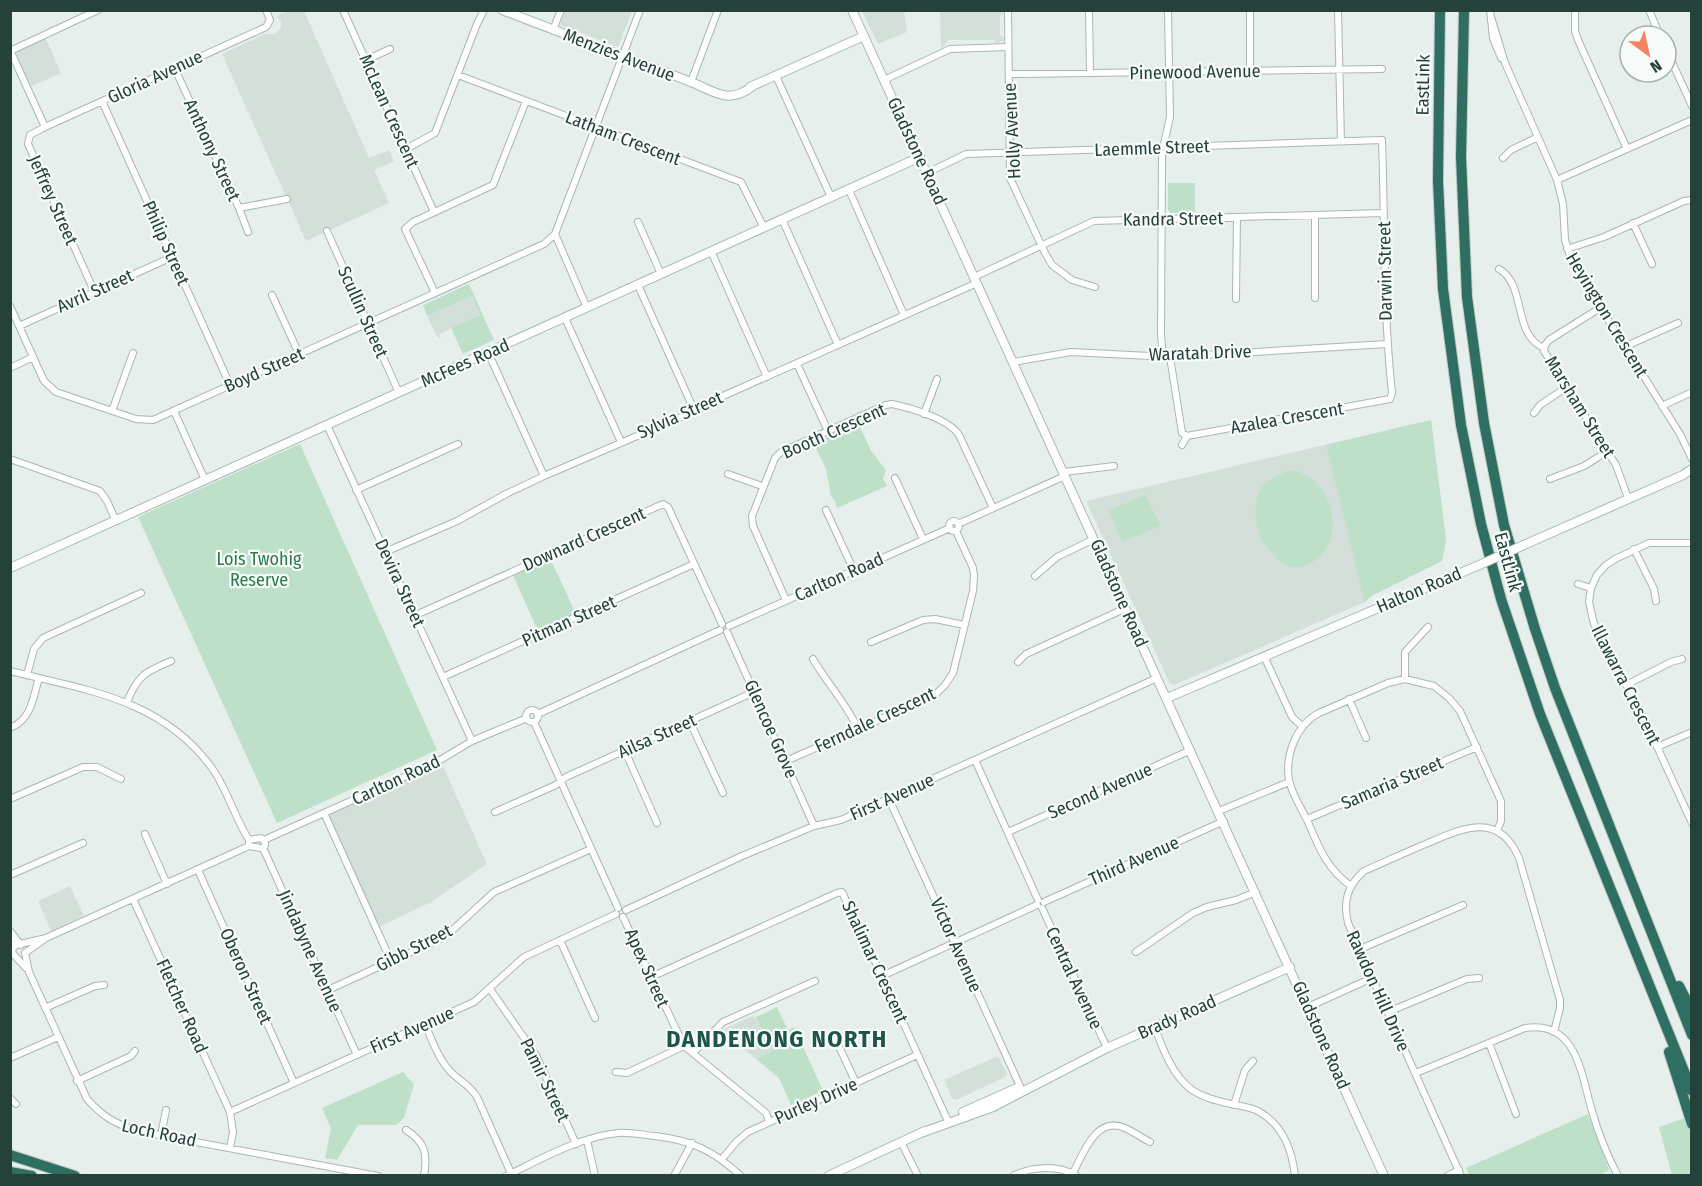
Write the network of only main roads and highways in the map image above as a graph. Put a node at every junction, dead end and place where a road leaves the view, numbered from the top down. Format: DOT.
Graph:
graph roads {
  1 [pos="501,10"];
  2 [pos="852,10"];
  3 [pos="1440,10"];
  4 [pos="1464,10"];
  5 [pos="864,36"];
  6 [pos="920,158"];
  7 [pos="1692,464"];
  8 [pos="1692,469"];
  9 [pos="1670,479"];
  10 [pos="10,568"];
  11 [pos="1167,698"];
  12 [pos="1654,938"];
  13 [pos="1290,967"];
  14 [pos="1649,988"];
  15 [pos="1692,1011"];
  16 [pos="1692,1035"];
  17 [pos="1692,1091"];
  18 [pos="1692,1124"];
  19 [pos="10,1155"];
  20 [pos="10,1172"];
  21 [pos="32,1176"];
  22 [pos="75,1176"];
  23 [pos="828,1176"];
  24 [pos="1384,1176"];
  1 -- 5 [label="main road, Menzies Avenue"];
  2 -- 5 [label="main road, Gladstone Road"];
  3 -- 14 [label="highway, EastLink"];
  4 -- 12 [label="highway, EastLink"];
  5 -- 6 [label="main road, Gladstone Road"];
  6 -- 10 [label="main road, McFees Road"];
  6 -- 11 [label="main road, Gladstone Road"];
  7 -- 9 [label="main road, Halton Road"];
  8 -- 9 [label="main road, Halton Road"];
  9 -- 11 [label="main road, Halton Road, bridge"];
  11 -- 13 [label="main road, Gladstone Road"];
  12 -- 15 [label="highway"];
  12 -- 16 [label="highway, EastLink"];
  13 -- 23 [label="main road, Brady Road"];
  13 -- 24 [label="main road, Gladstone Road"];
  14 -- 17 [label="highway, EastLink"];
  14 -- 18 [label="highway"];
  19 -- 22 [label="highway"];
  20 -- 21 [label="highway"];
}
